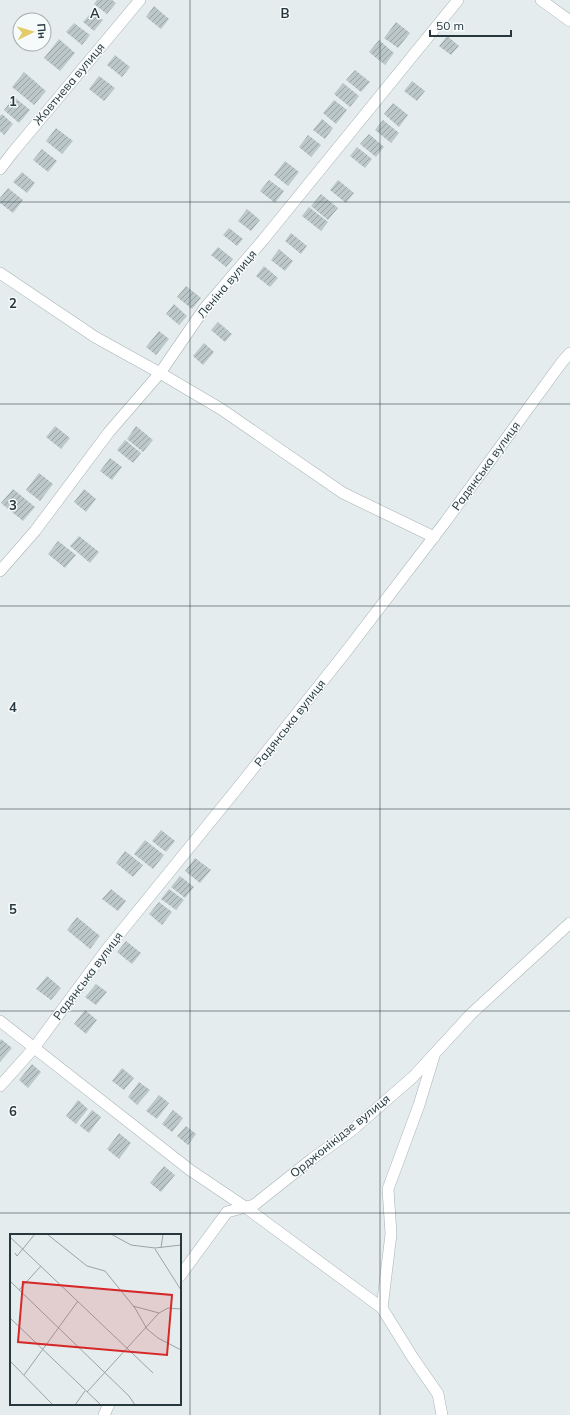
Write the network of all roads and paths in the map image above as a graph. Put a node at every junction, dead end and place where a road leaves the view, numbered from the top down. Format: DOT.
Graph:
graph roads {
  1 [pos="140,0"];
  2 [pos="458,0"];
  3 [pos="541,0"];
  4 [pos="570,21"];
  5 [pos="0,169"];
  6 [pos="0,274"];
  7 [pos="570,353"];
  8 [pos="160,373"];
  9 [pos="434,537"];
  10 [pos="0,571"];
  11 [pos="570,923"];
  12 [pos="0,1021"];
  13 [pos="34,1048"];
  14 [pos="434,1053"];
  15 [pos="0,1086"];
  16 [pos="246,1207"];
  17 [pos="181,1275"];
  18 [pos="382,1308"];
  19 [pos="109,1405"];
  20 [pos="104,1415"];
  21 [pos="442,1415"];
  1 -- 5 [label="street, Жовтнева вулиця"];
  2 -- 8 [label="street, Леніна вулиця"];
  3 -- 4 [label="street"];
  6 -- 8 [label="street"];
  7 -- 9 [label="street, Радянська вулиця"];
  8 -- 9 [label="street"];
  8 -- 10 [label="street, Леніна вулиця"];
  9 -- 13 [label="street, Радянська вулиця"];
  11 -- 14 [label="street, Орджонікідзе вулиця"];
  12 -- 13 [label="street"];
  13 -- 15 [label="street, Радянська вулиця"];
  13 -- 16 [label="street"];
  14 -- 16 [label="street, Орджонікідзе вулиця"];
  14 -- 18 [label="street"];
  16 -- 17 [label="street, Орджонікідзе вулиця"];
  16 -- 18 [label="street"];
  18 -- 21 [label="street"];
  19 -- 20 [label="street"];
}
